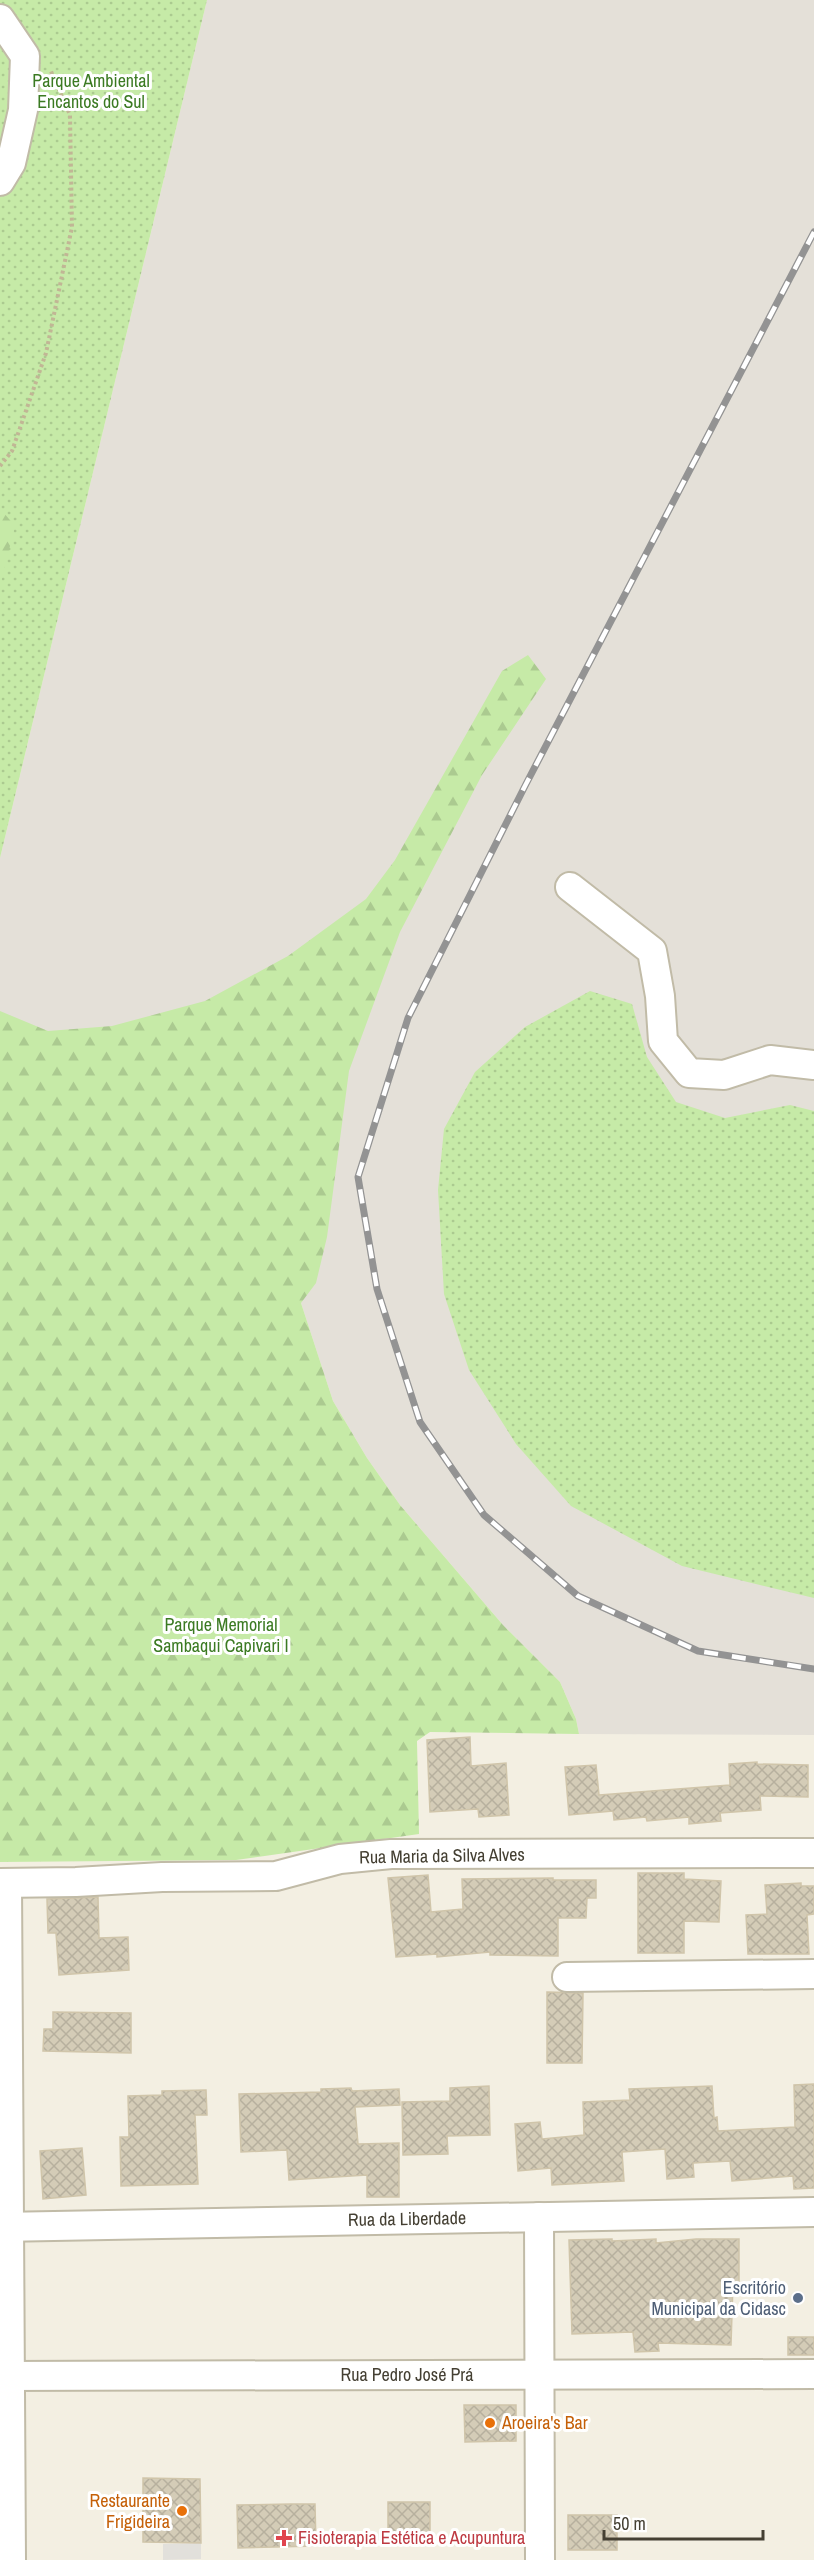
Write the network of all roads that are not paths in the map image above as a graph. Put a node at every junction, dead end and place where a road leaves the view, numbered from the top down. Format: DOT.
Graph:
graph roads {
  1 [pos="0,19"];
  2 [pos="0,181"];
  3 [pos="570,887"];
  4 [pos="814,1065"];
  5 [pos="814,1853"];
  6 [pos="4,1883"];
  7 [pos="814,1974"];
  8 [pos="567,1977"];
  9 [pos="814,2212"];
  10 [pos="539,2217"];
  11 [pos="5,2227"];
  12 [pos="814,2374"];
  13 [pos="539,2375"];
  14 [pos="5,2376"];
  15 [pos="11,2560"];
  16 [pos="540,2560"];
  1 -- 2 [label="street"];
  3 -- 4 [label="street"];
  5 -- 6 [label="street, Rua Maria da Silva Alves"];
  6 -- 11 [label="street"];
  7 -- 8 [label="street"];
  9 -- 10 [label="street, Rua da Liberdade"];
  10 -- 11 [label="street, Rua da Liberdade"];
  10 -- 13 [label="street"];
  11 -- 14 [label="street"];
  12 -- 13 [label="street, Rua Pedro José Prá"];
  13 -- 14 [label="street, Rua Pedro José Prá"];
  13 -- 16 [label="street"];
  14 -- 15 [label="street"];
}
